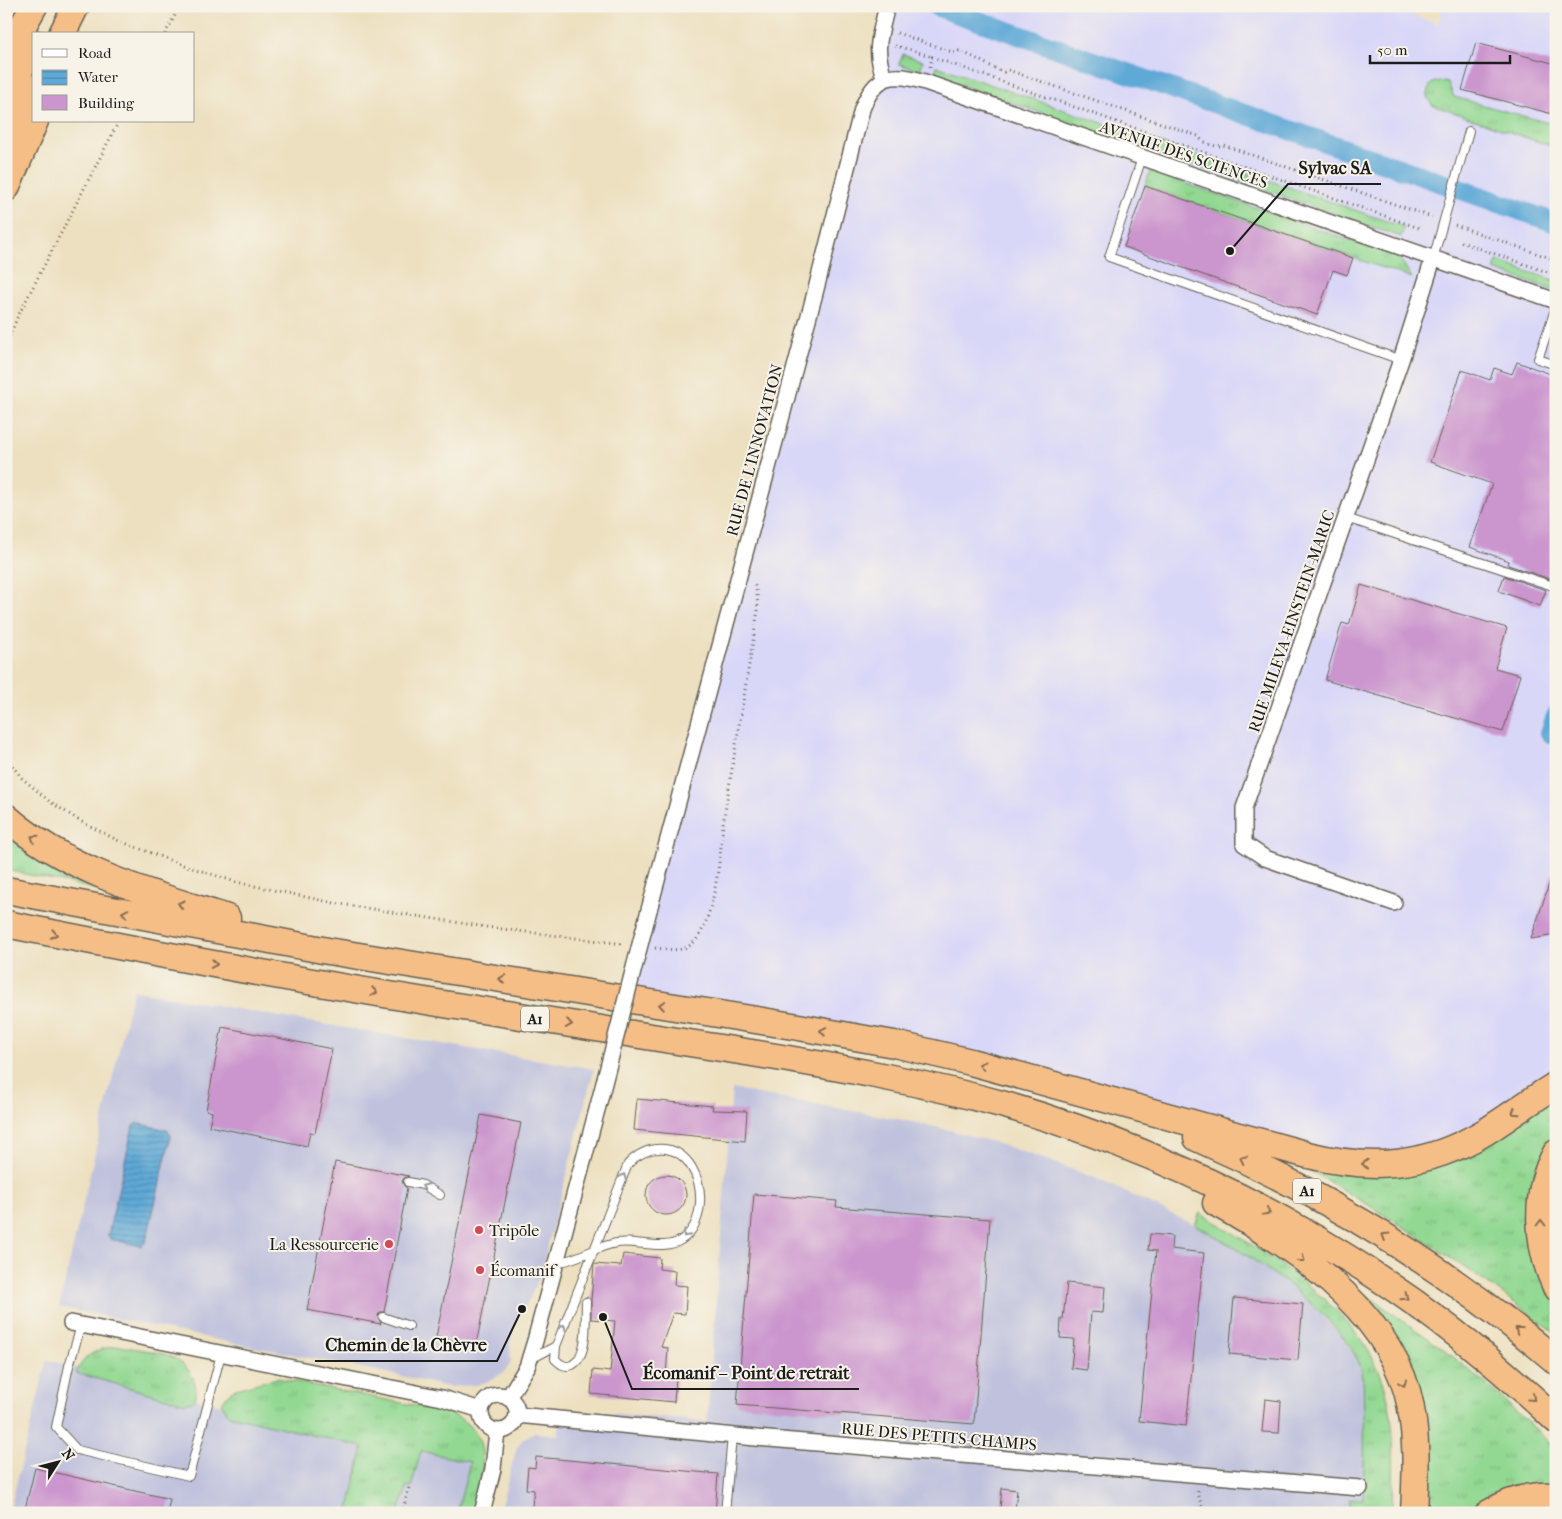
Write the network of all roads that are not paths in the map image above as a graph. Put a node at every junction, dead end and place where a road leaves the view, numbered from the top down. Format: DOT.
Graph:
graph roads {
  1 [pos="34,6"];
  2 [pos="53,6"];
  3 [pos="78,6"];
  4 [pos="887,6"];
  5 [pos="40,32"];
  6 [pos="63,32"];
  7 [pos="70,32"];
  8 [pos="32,47"];
  9 [pos="6,56"];
  10 [pos="885,79"];
  11 [pos="32,92"];
  12 [pos="6,96"];
  13 [pos="35,122"];
  14 [pos="1469,131"];
  15 [pos="6,141"];
  16 [pos="1142,158"];
  17 [pos="6,188"];
  18 [pos="1433,259"];
  19 [pos="1556,301"];
  20 [pos="1556,307"];
  21 [pos="1401,360"];
  22 [pos="1556,365"];
  23 [pos="1346,518"];
  24 [pos="1556,588"];
  25 [pos="6,817"];
  26 [pos="6,890"];
  27 [pos="1394,903"];
  28 [pos="6,924"];
  29 [pos="328,950"];
  30 [pos="1029,1078"];
  31 [pos="1556,1085"];
  32 [pos="1062,1123"];
  33 [pos="1556,1153"];
  34 [pos="408,1182"];
  35 [pos="440,1195"];
  36 [pos="593,1251"];
  37 [pos="556,1263"];
  38 [pos="1556,1287"];
  39 [pos="586,1302"];
  40 [pos="383,1318"];
  41 [pos="76,1325"];
  42 [pos="409,1326"];
  43 [pos="556,1346"];
  44 [pos="221,1354"];
  45 [pos="530,1360"];
  46 [pos="1556,1360"];
  47 [pos="508,1398"];
  48 [pos="482,1410"];
  49 [pos="517,1414"];
  50 [pos="1556,1420"];
  51 [pos="497,1431"];
  52 [pos="732,1436"];
  53 [pos="1360,1488"];
  54 [pos="1556,1496"];
  55 [pos="482,1513"];
  56 [pos="725,1513"];
  57 [pos="1414,1513"];
  58 [pos="1489,1513"];
  1 -- 9 [label="highway"];
  2 -- 5 [label="highway"];
  3 -- 6 [label="highway"];
  3 -- 7 [label="highway"];
  4 -- 10 [label="street"];
  8 -- 12 [label="highway"];
  10 -- 16 [label="street, AVENUE DES SCIENCES"];
  10 -- 37 [label="street, RUE DE L'INNOVATION, bridge"];
  11 -- 15 [label="highway"];
  13 -- 17 [label="highway"];
  14 -- 18 [label="lane"];
  16 -- 18 [label="street, AVENUE DES SCIENCES"];
  16 -- 21 [label="lane"];
  18 -- 19 [label="street, AVENUE DES SCIENCES"];
  18 -- 21 [label="street, RUE MILEVA-EINSTEIN-MARIC"];
  20 -- 22 [label="lane"];
  21 -- 23 [label="street, RUE MILEVA-EINSTEIN-MARIC"];
  23 -- 24 [label="lane"];
  23 -- 27 [label="street, RUE MILEVA-EINSTEIN-MARIC"];
  29 -- 25 [label="highway, one-way"];
  29 -- 26 [label="highway, A1, one-way"];
  28 -- 32 [label="highway, A1, one-way"];
  30 -- 29 [label="highway, A1, one-way"];
  31 -- 30 [label="highway, one-way"];
  46 -- 30 [label="highway, A1, one-way"];
  32 -- 50 [label="highway, A1, one-way"];
  32 -- 57 [label="highway, one-way"];
  38 -- 33 [label="highway, one-way"];
  35 -- 34 [label="lane, one-way"];
  36 -- 36 [label="lane, one-way"];
  36 -- 37 [label="lane"];
  43 -- 36 [label="lane, one-way"];
  37 -- 45 [label="street, RUE DE L'INNOVATION"];
  39 -- 43 [label="lane"];
  40 -- 42 [label="lane"];
  41 -- 44 [label="street"];
  41 -- 44 [label="lane"];
  43 -- 45 [label="lane"];
  44 -- 48 [label="street"];
  45 -- 47 [label="street, RUE DE L'INNOVATION"];
  47 -- 48 [label="street"];
  47 -- 49 [label="street"];
  48 -- 51 [label="street"];
  49 -- 51 [label="street"];
  49 -- 52 [label="street, RUE DES PETITS-CHAMPS"];
  51 -- 55 [label="street"];
  52 -- 53 [label="street, RUE DES PETITS-CHAMPS"];
  52 -- 56 [label="lane"];
  54 -- 58 [label="highway"];
}
